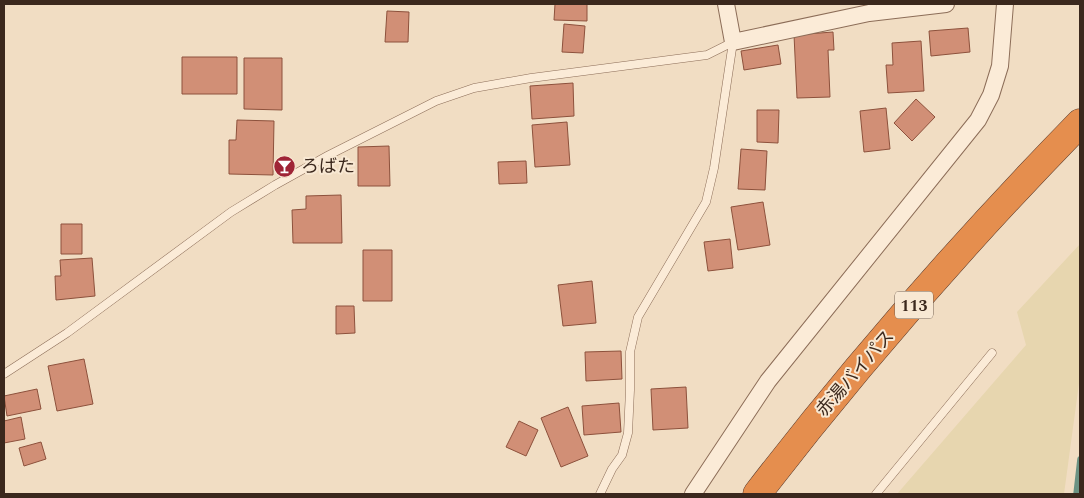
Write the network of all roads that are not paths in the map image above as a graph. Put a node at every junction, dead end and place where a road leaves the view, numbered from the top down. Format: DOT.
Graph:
graph roads {
  1 [pos="726,4"];
  2 [pos="946,4"];
  3 [pos="1005,4"];
  4 [pos="733,42"];
  5 [pos="1080,123"];
  6 [pos="992,353"];
  7 [pos="4,374"];
  8 [pos="600,494"];
  9 [pos="693,494"];
  10 [pos="757,494"];
  11 [pos="876,494"];
  1 -- 4 [label="street"];
  2 -- 4 [label="street"];
  3 -- 9 [label="street"];
  4 -- 7 [label="lane"];
  4 -- 8 [label="lane"];
  5 -- 10 [label="highway, 赤湯バイパス / 113"];
  6 -- 11 [label="lane"];
}
